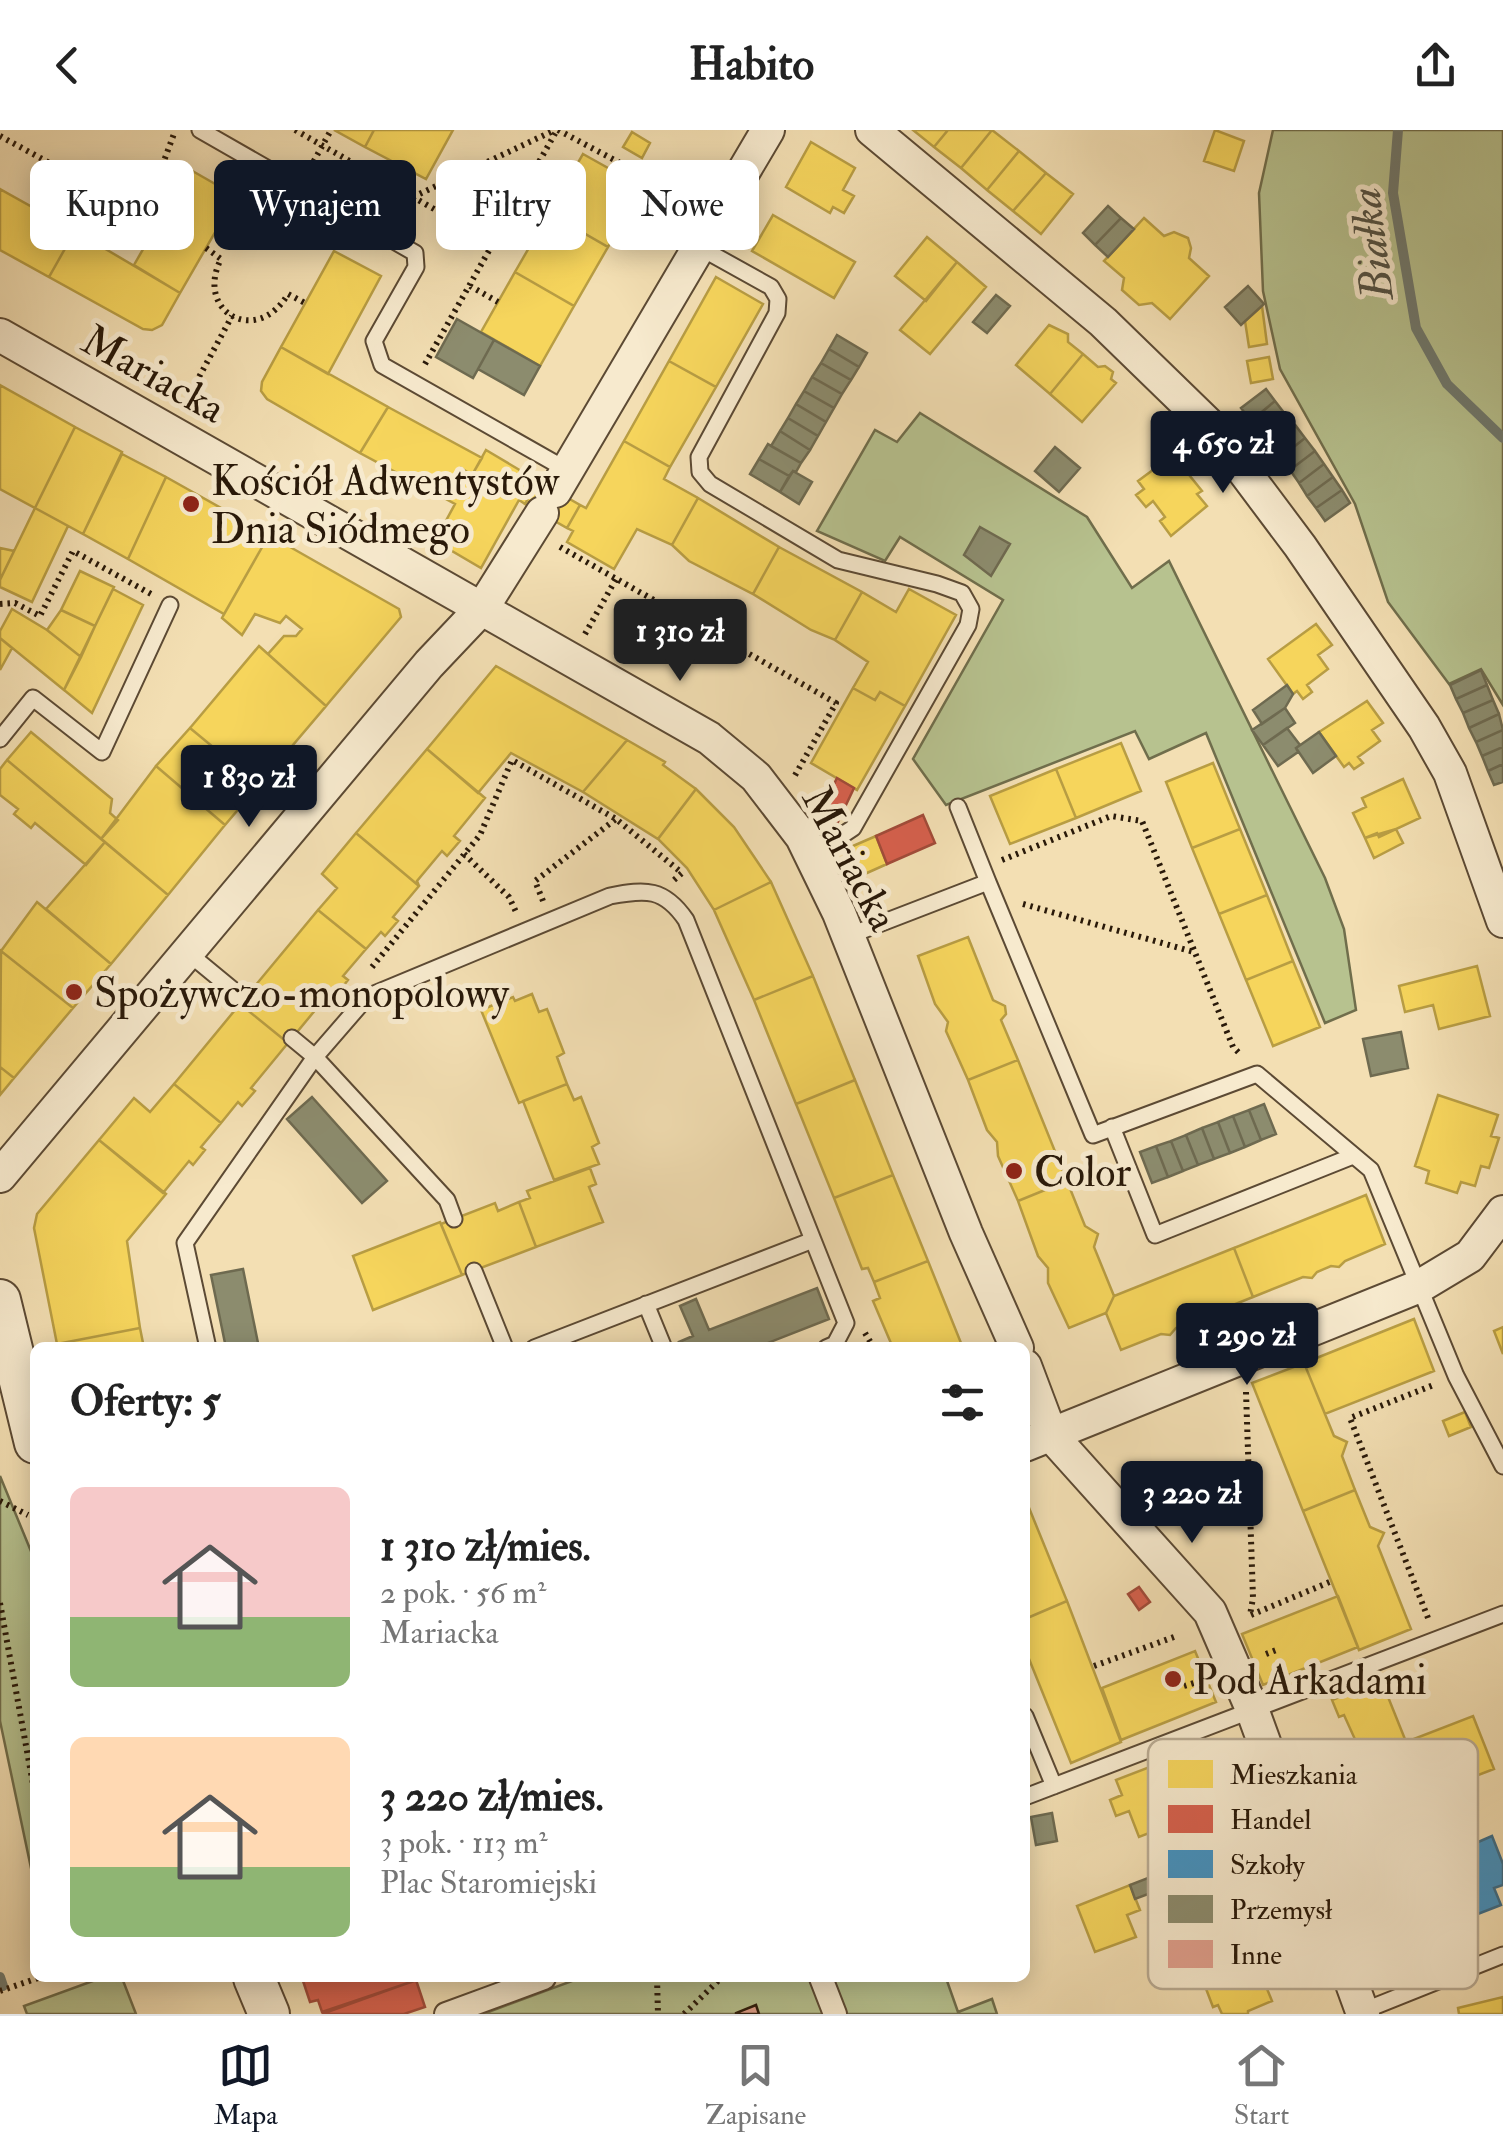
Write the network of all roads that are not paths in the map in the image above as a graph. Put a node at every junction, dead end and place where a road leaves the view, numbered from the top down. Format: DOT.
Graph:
graph roads {
  1 [pos="200,130"];
  2 [pos="768,130"];
  3 [pos="872,130"];
  4 [pos="750,160"];
  5 [pos="697,250"];
  6 [pos="704,250"];
  7 [pos="0,335"];
  8 [pos="549,501"];
  9 [pos="170,605"];
  10 [pos="482,607"];
  11 [pos="0,739"];
  12 [pos="958,808"];
  13 [pos="808,850"];
  14 [pos="988,882"];
  15 [pos="1503,921"];
  16 [pos="848,936"];
  17 [pos="186,952"];
  18 [pos="244,1000"];
  19 [pos="292,1038"];
  20 [pos="315,1057"];
  21 [pos="1112,1128"];
  22 [pos="1353,1156"];
  23 [pos="0,1176"];
  24 [pos="1503,1212"];
  25 [pos="454,1219"];
  26 [pos="813,1240"];
  27 [pos="474,1271"];
  28 [pos="1420,1286"];
  29 [pos="0,1300"];
  30 [pos="646,1304"];
  31 [pos="207,1342"];
  32 [pos="498,1342"];
  33 [pos="549,1342"];
  34 [pos="662,1342"];
  35 [pos="836,1342"];
  36 [pos="1014,1342"];
  37 [pos="1030,1394"];
  38 [pos="30,1423"];
  39 [pos="1038,1440"];
  40 [pos="1503,1466"];
  41 [pos="1503,1614"];
  42 [pos="1252,1708"];
  43 [pos="1030,1728"];
  44 [pos="1173,1739"];
  45 [pos="1263,1739"];
  46 [pos="1148,1749"];
  47 [pos="1054,1786"];
  48 [pos="1030,1795"];
  49 [pos="1503,1954"];
  50 [pos="1478,1965"];
  51 [pos="256,1982"];
  52 [pos="533,1982"];
  53 [pos="822,1982"];
  54 [pos="1354,1989"];
  55 [pos="1420,1989"];
  56 [pos="1363,2013"];
  57 [pos="269,2014"];
  58 [pos="446,2014"];
  59 [pos="834,2014"];
  1 -- 8 [label="lane"];
  2 -- 4 [label="street"];
  3 -- 15 [label="street"];
  5 -- 8 [label="street"];
  6 -- 13 [label="lane"];
  7 -- 10 [label="street, Mariacka"];
  8 -- 10 [label="street"];
  9 -- 11 [label="lane"];
  10 -- 13 [label="street, Mariacka"];
  10 -- 17 [label="street"];
  12 -- 14 [label="lane"];
  13 -- 16 [label="street, Mariacka"];
  14 -- 16 [label="lane"];
  14 -- 21 [label="lane"];
  16 -- 36 [label="street, Mariacka"];
  17 -- 18 [label="lane"];
  17 -- 23 [label="street"];
  19 -- 20 [label="lane"];
  20 -- 25 [label="lane"];
  20 -- 26 [label="lane"];
  20 -- 31 [label="lane"];
  21 -- 22 [label="lane"];
  21 -- 22 [label="lane"];
  22 -- 28 [label="lane"];
  24 -- 28 [label="street"];
  26 -- 30 [label="lane"];
  26 -- 35 [label="lane"];
  27 -- 32 [label="lane"];
  28 -- 39 [label="street"];
  28 -- 40 [label="lane"];
  29 -- 38 [label="street"];
  30 -- 33 [label="lane"];
  30 -- 34 [label="lane"];
  37 -- 39 [label="street"];
  39 -- 42 [label="street"];
  41 -- 42 [label="lane"];
  42 -- 44 [label="lane"];
  42 -- 45 [label="street"];
  43 -- 47 [label="lane"];
  46 -- 47 [label="lane"];
  47 -- 48 [label="lane"];
  49 -- 50 [label="lane"];
  51 -- 57 [label="street"];
  52 -- 58 [label="street"];
  53 -- 59 [label="street"];
  54 -- 56 [label="street"];
  55 -- 56 [label="lane"];
}
